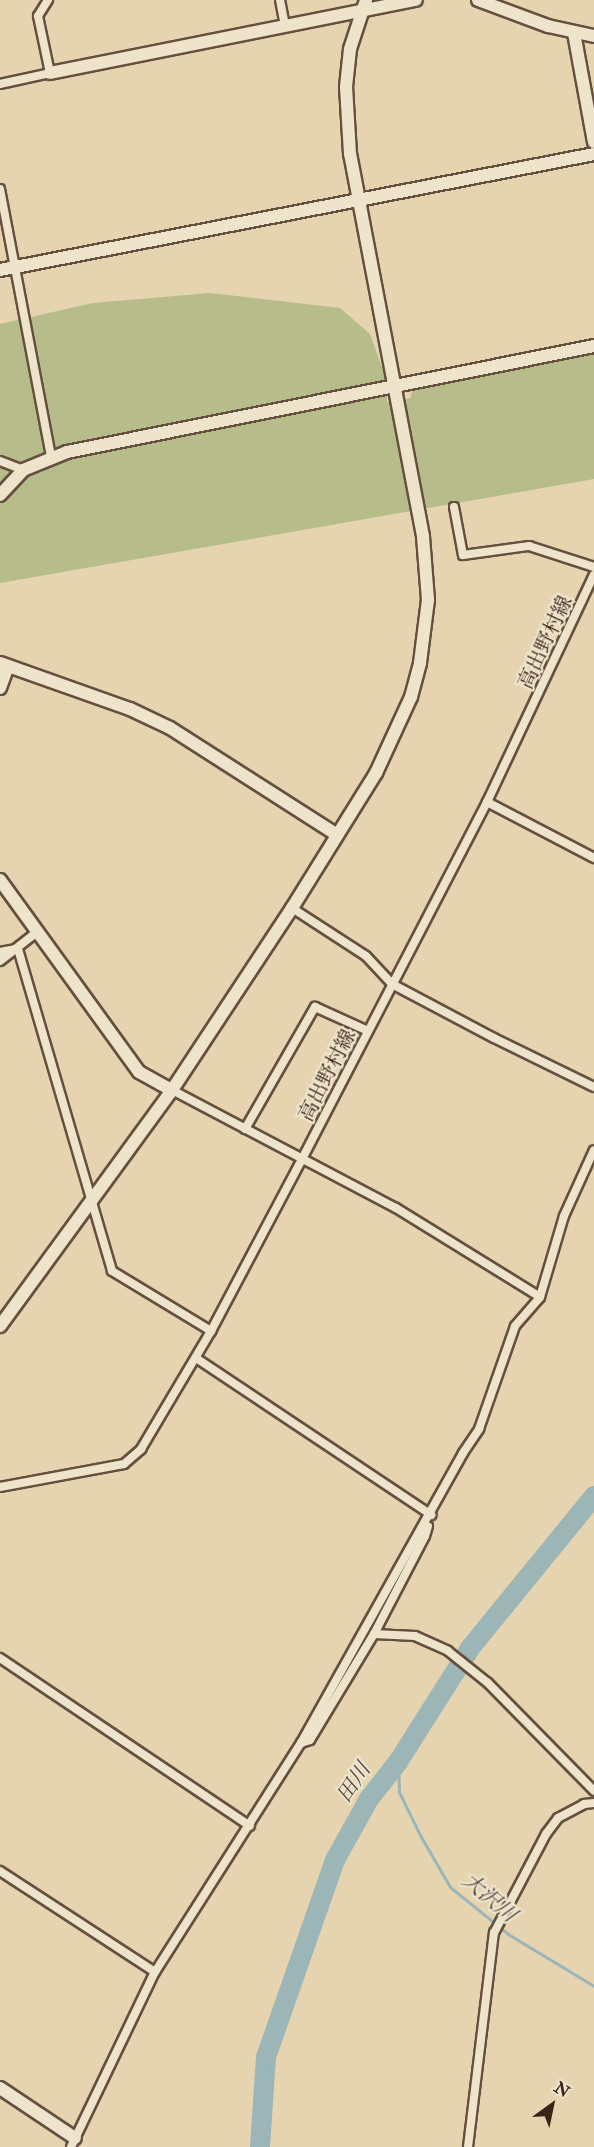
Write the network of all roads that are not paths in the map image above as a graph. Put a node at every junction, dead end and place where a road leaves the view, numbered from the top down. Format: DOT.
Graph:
graph roads {
  1 [pos="48,0"];
  2 [pos="280,0"];
  3 [pos="416,0"];
  4 [pos="478,0"];
  5 [pos="364,5"];
  6 [pos="285,26"];
  7 [pos="574,33"];
  8 [pos="594,36"];
  9 [pos="50,73"];
  10 [pos="0,84"];
  11 [pos="594,142"];
  12 [pos="594,154"];
  13 [pos="0,189"];
  14 [pos="358,201"];
  15 [pos="15,268"];
  16 [pos="0,270"];
  17 [pos="594,346"];
  18 [pos="394,384"];
  19 [pos="51,456"];
  20 [pos="0,461"];
  21 [pos="23,470"];
  22 [pos="0,495"];
  23 [pos="454,507"];
  24 [pos="594,567"];
  25 [pos="594,575"];
  26 [pos="4,665"];
  27 [pos="0,688"];
  28 [pos="487,802"];
  29 [pos="336,834"];
  30 [pos="594,858"];
  31 [pos="0,880"];
  32 [pos="292,908"];
  33 [pos="37,932"];
  34 [pos="18,949"];
  35 [pos="0,952"];
  36 [pos="0,961"];
  37 [pos="392,984"];
  38 [pos="368,1031"];
  39 [pos="594,1087"];
  40 [pos="172,1090"];
  41 [pos="245,1129"];
  42 [pos="593,1156"];
  43 [pos="302,1159"];
  44 [pos="92,1200"];
  45 [pos="540,1297"];
  46 [pos="0,1326"];
  47 [pos="212,1331"];
  48 [pos="196,1358"];
  49 [pos="0,1487"];
  50 [pos="431,1515"];
  51 [pos="374,1634"];
  52 [pos="0,1658"];
  53 [pos="301,1743"];
  54 [pos="594,1791"];
  55 [pos="594,1803"];
  56 [pos="250,1826"];
  57 [pos="0,1871"];
  58 [pos="156,1972"];
  59 [pos="0,2088"];
  60 [pos="73,2142"];
  61 [pos="468,2147"];
  1 -- 9 [label="street"];
  2 -- 6 [label="street"];
  3 -- 5 [label="street"];
  4 -- 7 [label="street"];
  5 -- 6 [label="street"];
  5 -- 14 [label="street"];
  6 -- 9 [label="street"];
  7 -- 8 [label="street"];
  7 -- 11 [label="street"];
  9 -- 10 [label="street"];
  12 -- 14 [label="street"];
  13 -- 15 [label="street"];
  14 -- 15 [label="street"];
  14 -- 18 [label="street"];
  15 -- 16 [label="street"];
  15 -- 19 [label="street"];
  17 -- 18 [label="street"];
  18 -- 19 [label="street"];
  18 -- 29 [label="street"];
  19 -- 21 [label="street"];
  20 -- 21 [label="street"];
  21 -- 22 [label="street"];
  23 -- 24 [label="street"];
  25 -- 28 [label="street, 高出野村線"];
  26 -- 27 [label="street"];
  26 -- 29 [label="street"];
  28 -- 30 [label="street"];
  28 -- 37 [label="street, 高出野村線"];
  29 -- 32 [label="street"];
  31 -- 33 [label="street"];
  32 -- 37 [label="street"];
  32 -- 40 [label="street"];
  33 -- 34 [label="street"];
  33 -- 40 [label="street"];
  34 -- 35 [label="street"];
  34 -- 36 [label="street"];
  34 -- 44 [label="street"];
  37 -- 38 [label="street, 高出野村線"];
  37 -- 39 [label="street"];
  38 -- 41 [label="street"];
  38 -- 43 [label="street, 高出野村線"];
  40 -- 41 [label="street"];
  40 -- 44 [label="street"];
  41 -- 43 [label="street"];
  42 -- 45 [label="street"];
  43 -- 45 [label="street"];
  43 -- 47 [label="street, 高出野村線"];
  44 -- 46 [label="street"];
  44 -- 47 [label="street"];
  45 -- 50 [label="street"];
  47 -- 48 [label="street, 高出野村線"];
  48 -- 49 [label="street, 高出野村線"];
  48 -- 50 [label="street"];
  50 -- 51 [label="street"];
  50 -- 53 [label="street"];
  51 -- 53 [label="street"];
  51 -- 54 [label="street"];
  52 -- 56 [label="street"];
  53 -- 56 [label="street"];
  55 -- 61 [label="street"];
  56 -- 58 [label="street"];
  57 -- 58 [label="street"];
  58 -- 60 [label="street"];
  59 -- 60 [label="street"];
}
